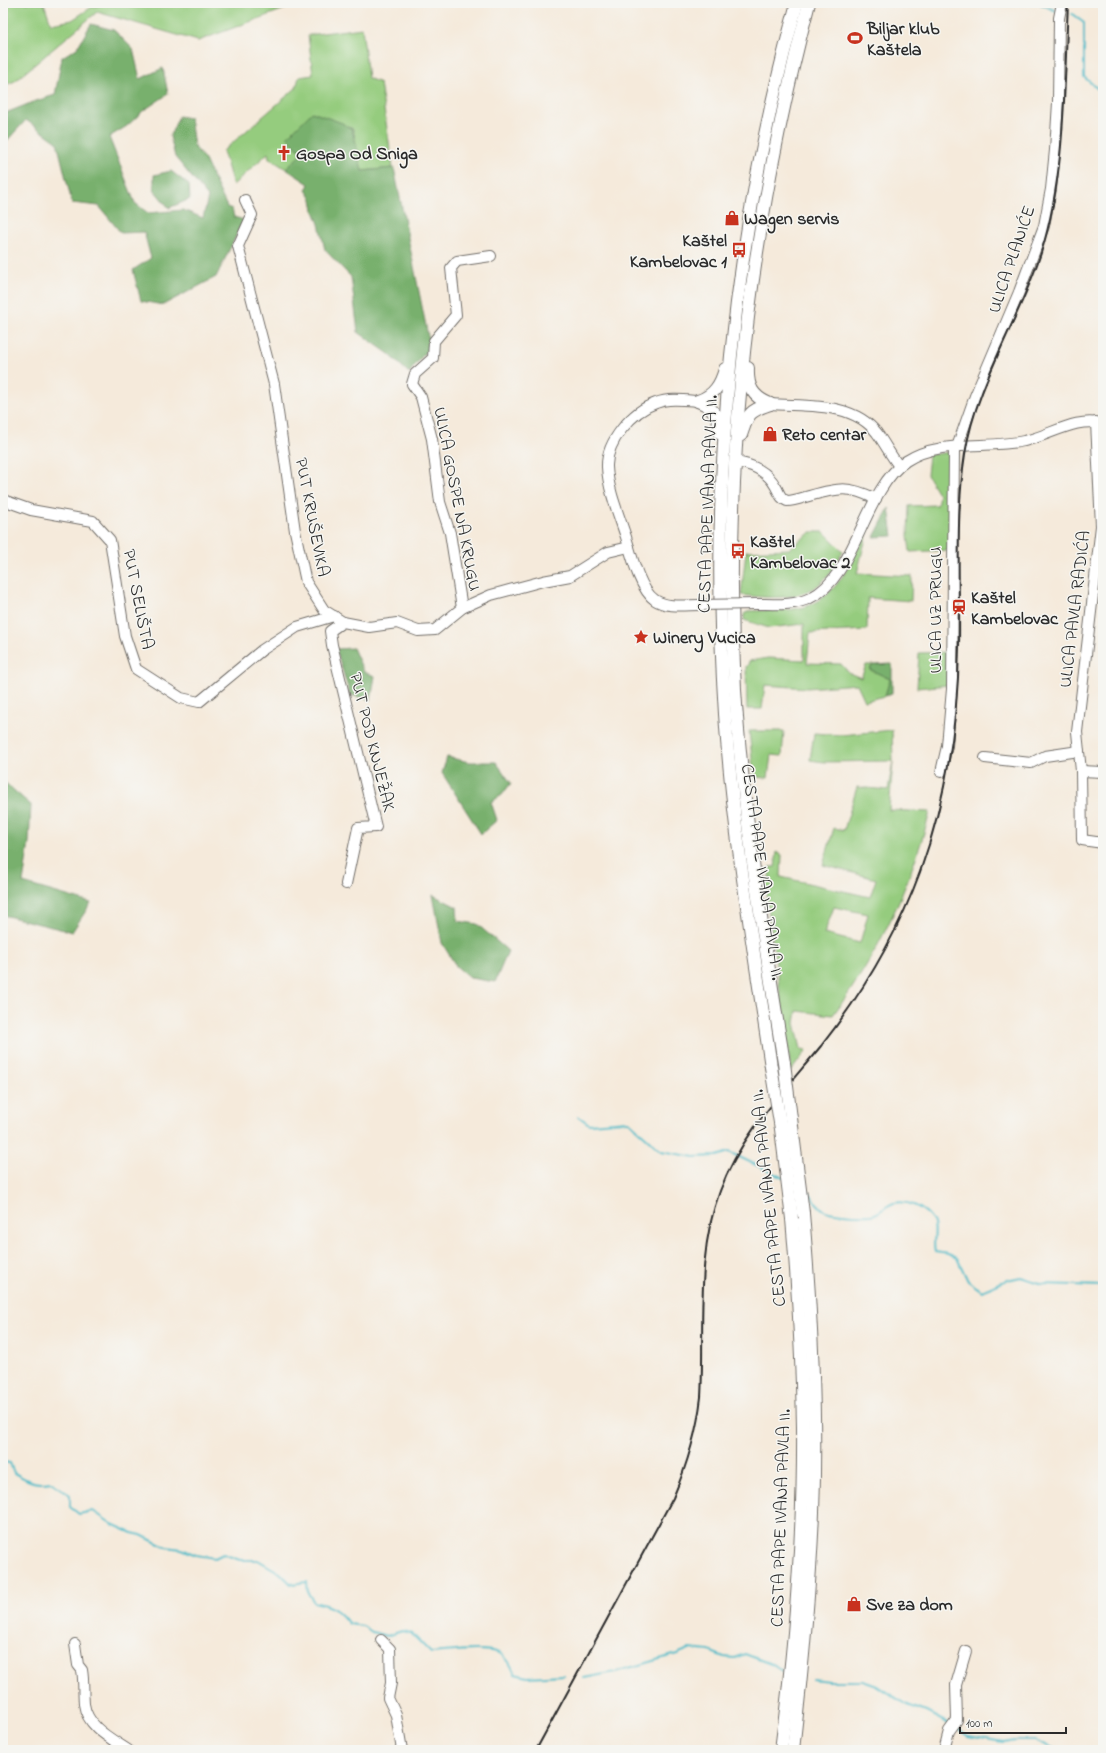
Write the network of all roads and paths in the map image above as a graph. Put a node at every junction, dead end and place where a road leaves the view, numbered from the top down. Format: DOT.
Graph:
graph roads {
  1 [pos="797,3"];
  2 [pos="809,3"];
  3 [pos="1060,11"];
  4 [pos="245,200"];
  5 [pos="491,256"];
  6 [pos="743,351"];
  7 [pos="731,357"];
  8 [pos="698,400"];
  9 [pos="770,404"];
  10 [pos="1100,423"];
  11 [pos="736,445"];
  12 [pos="956,447"];
  13 [pos="724,453"];
  14 [pos="735,462"];
  15 [pos="899,466"];
  16 [pos="876,499"];
  17 [pos="3,500"];
  18 [pos="629,547"];
  19 [pos="462,608"];
  20 [pos="334,616"];
  21 [pos="343,622"];
  22 [pos="1079,751"];
  23 [pos="985,758"];
  24 [pos="1081,771"];
  25 [pos="941,772"];
  26 [pos="1103,772"];
  27 [pos="1103,842"];
  28 [pos="346,884"];
  29 [pos="797,1216"];
  30 [pos="381,1640"];
  31 [pos="75,1644"];
  32 [pos="966,1651"];
  33 [pos="128,1750"];
  34 [pos="402,1750"];
  35 [pos="781,1750"];
  36 [pos="793,1750"];
  37 [pos="944,1750"];
  1 -- 7 [label="main road, CESTA PAPE IVANA PAVLA II."];
  2 -- 6 [label="main road, CESTA PAPE IVANA PAVLA II."];
  3 -- 12 [label="street, ULICA PLANIĆE"];
  4 -- 20 [label="street, PUT KRUŠEVIKA"];
  5 -- 19 [label="street, ULICA GOSPE NA KRUGU"];
  6 -- 9 [label="main road"];
  6 -- 11 [label="main road, CESTA PAPE IVANA PAVLA II."];
  7 -- 8 [label="main road"];
  7 -- 13 [label="main road, CESTA PAPE IVANA PAVLA II."];
  8 -- 13 [label="main road"];
  8 -- 18 [label="street"];
  9 -- 11 [label="main road"];
  9 -- 15 [label="street"];
  10 -- 12 [label="street"];
  10 -- 22 [label="street, ULICA PAVLA RADIĆA"];
  11 -- 14 [label="main road, CESTA PAPE IVANA PAVLA II."];
  12 -- 15 [label="street"];
  12 -- 25 [label="street, ULICA UZ PRUGU"];
  13 -- 29 [label="main road, CESTA PAPE IVANA PAVLA II., bridge"];
  14 -- 16 [label="street"];
  14 -- 29 [label="main road, CESTA PAPE IVANA PAVLA II., bridge"];
  15 -- 16 [label="street"];
  16 -- 18 [label="street, bridge"];
  17 -- 20 [label="street, PUT SELIŠTA"];
  18 -- 19 [label="street, PUT KRUŠEVIKA"];
  19 -- 21 [label="street, PUT KRUŠEVIKA"];
  20 -- 21 [label="street, PUT KRUŠEVIKA"];
  21 -- 28 [label="street, PUT POD KNJEŽAK"];
  22 -- 23 [label="street"];
  22 -- 24 [label="street, ULICA PAVLA RADIĆA"];
  24 -- 26 [label="street"];
  24 -- 27 [label="street, ULICA PAVLA RADIĆA"];
  29 -- 35 [label="main road, CESTA PAPE IVANA PAVLA II."];
  29 -- 36 [label="main road, CESTA PAPE IVANA PAVLA II."];
  30 -- 34 [label="street"];
  31 -- 33 [label="street"];
  32 -- 37 [label="street"];
}
